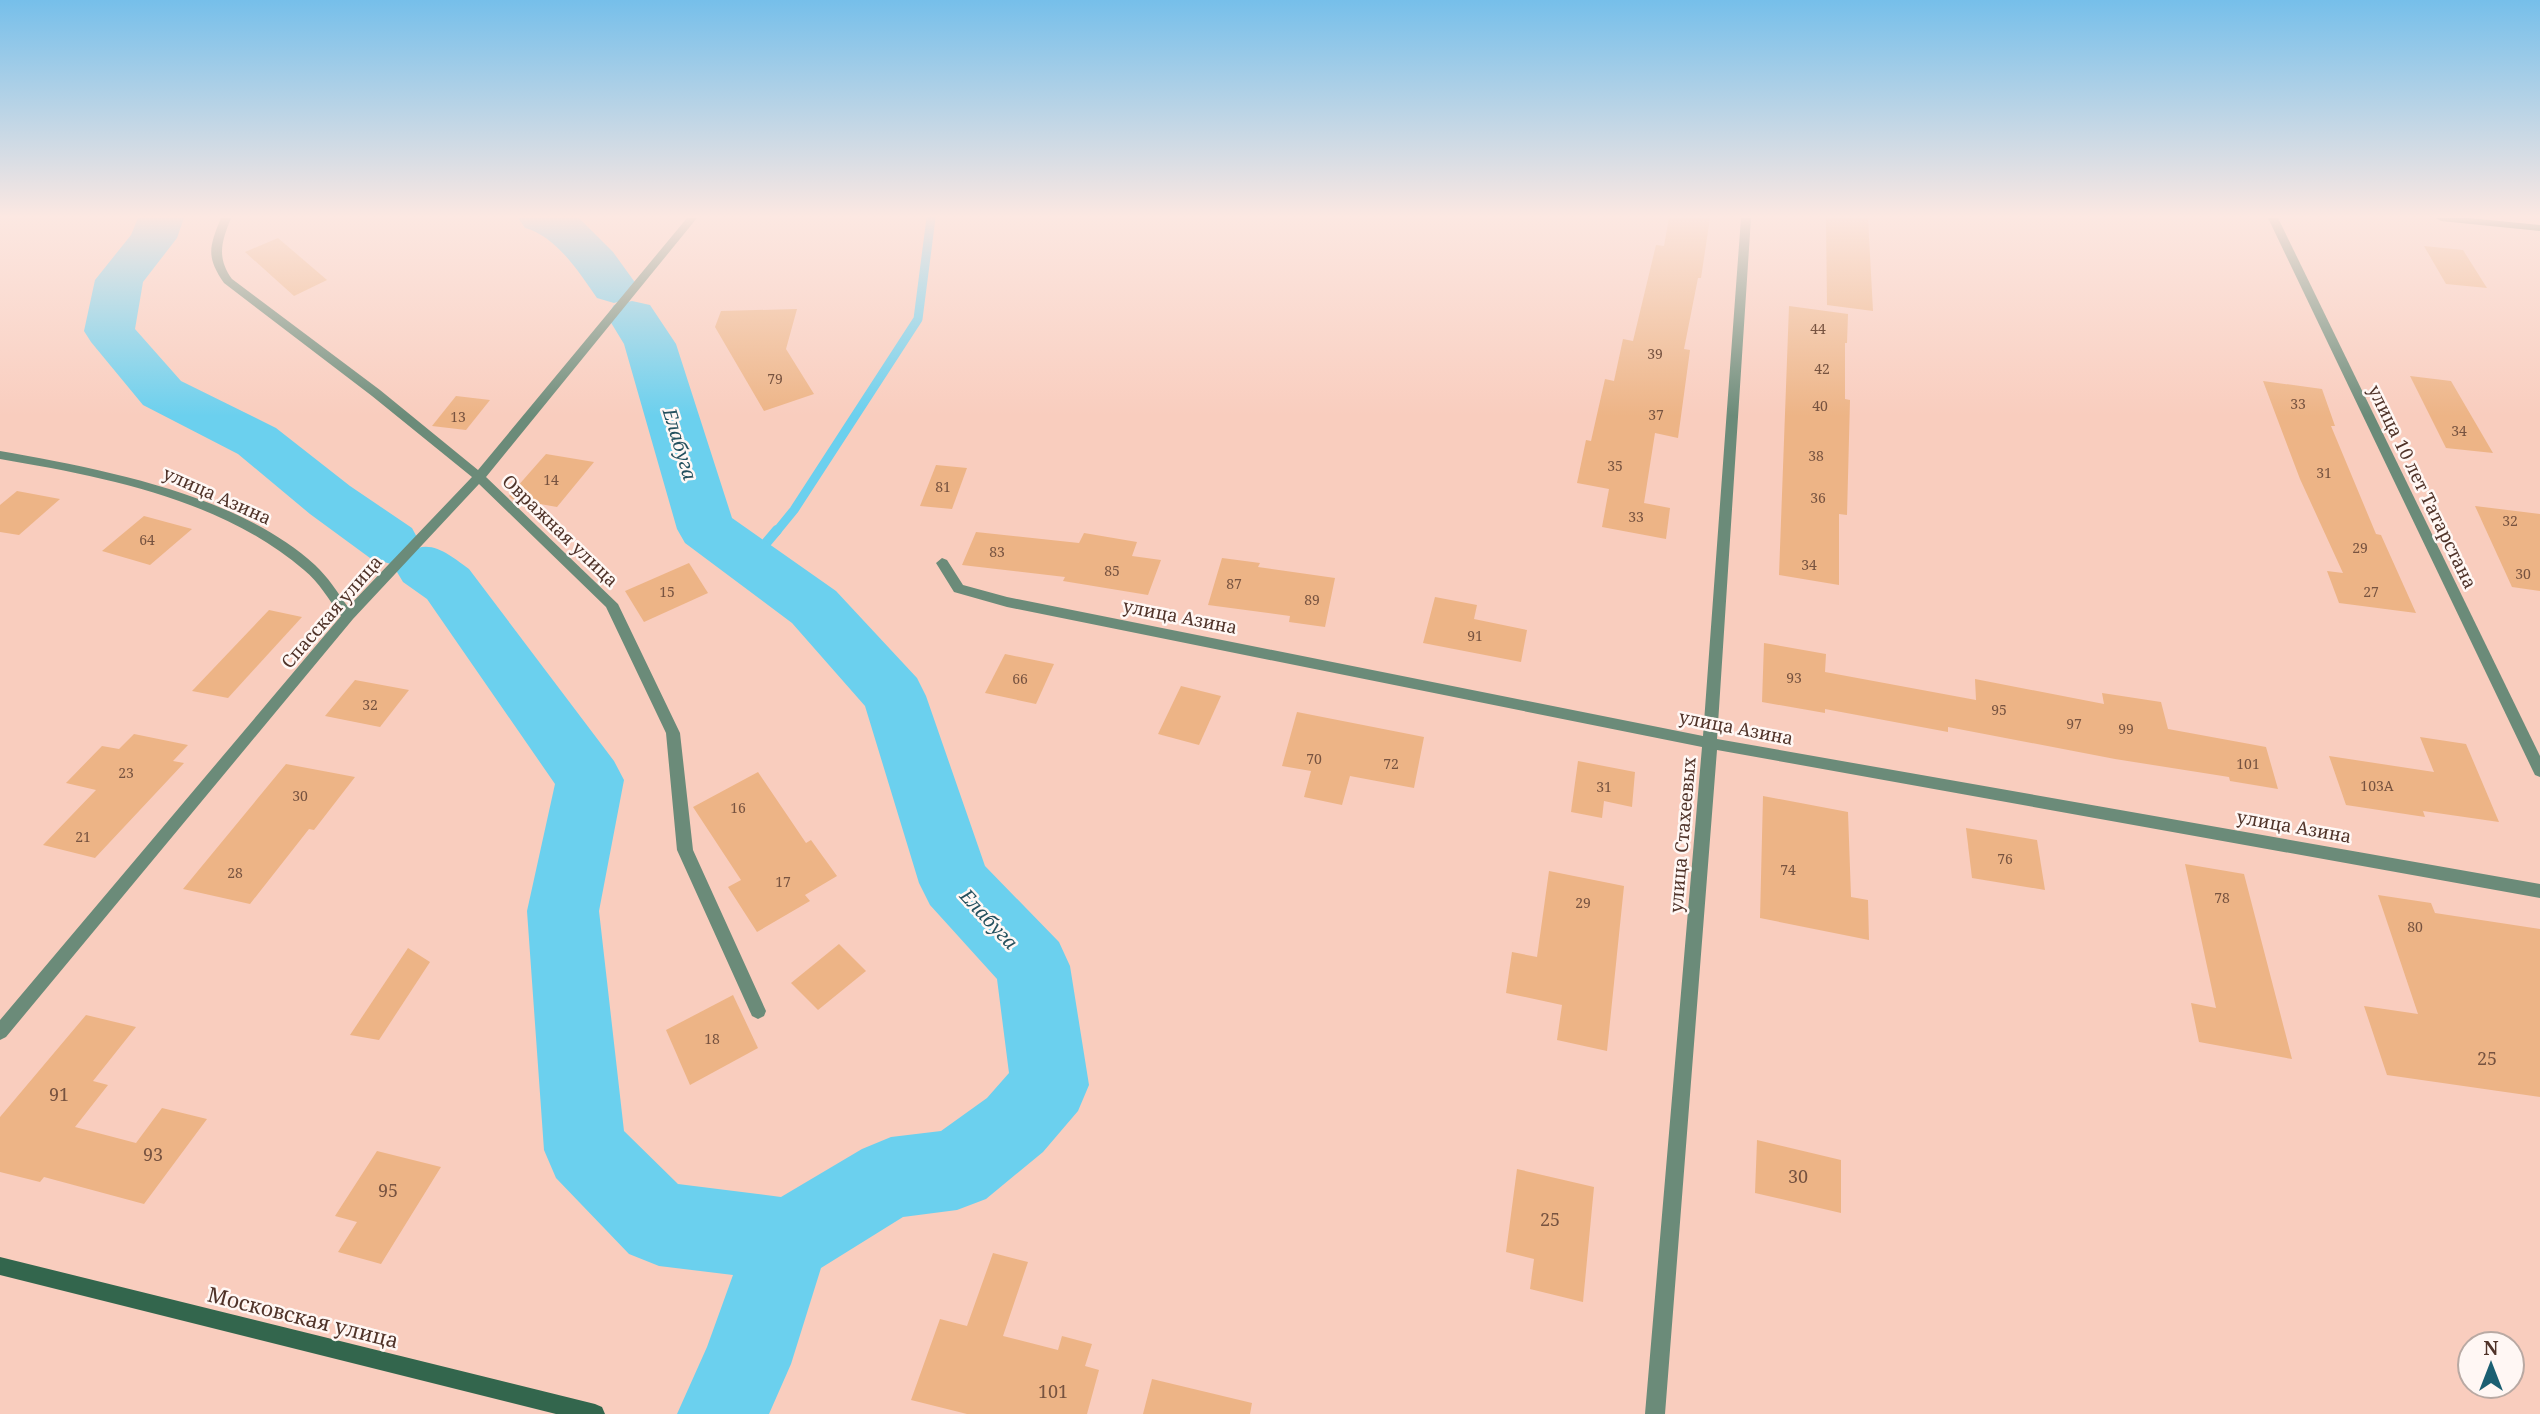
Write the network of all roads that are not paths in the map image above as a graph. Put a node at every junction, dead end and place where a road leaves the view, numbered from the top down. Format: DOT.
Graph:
graph roads {
  1 [pos="232,284"];
  2 [pos="638,284"];
  3 [pos="1741,284"];
  4 [pos="2305,284"];
  5 [pos="0,455"];
  6 [pos="479,477"];
  7 [pos="942,564"];
  8 [pos="348,616"];
  9 [pos="1710,743"];
  10 [pos="2540,771"];
  11 [pos="2540,891"];
  12 [pos="758,1011"];
  13 [pos="0,1031"];
  14 [pos="0,1266"];
  15 [pos="595,1414"];
  16 [pos="1655,1414"];
  1 -- 6 [label="street, Овражная улица"];
  2 -- 6 [label="street, Спасская улица"];
  3 -- 9 [label="street, улица Стахеевых"];
  4 -- 10 [label="street, улица 10 лет Татарстана"];
  5 -- 8 [label="street, улица Азина"];
  6 -- 8 [label="street, Спасская улица"];
  6 -- 12 [label="street, Овражная улица"];
  7 -- 9 [label="street, улица Азина"];
  8 -- 13 [label="street, Спасская улица"];
  9 -- 11 [label="street, улица Азина"];
  9 -- 16 [label="street, улица Стахеевых"];
  14 -- 15 [label="main road, Московская улица"];
}
